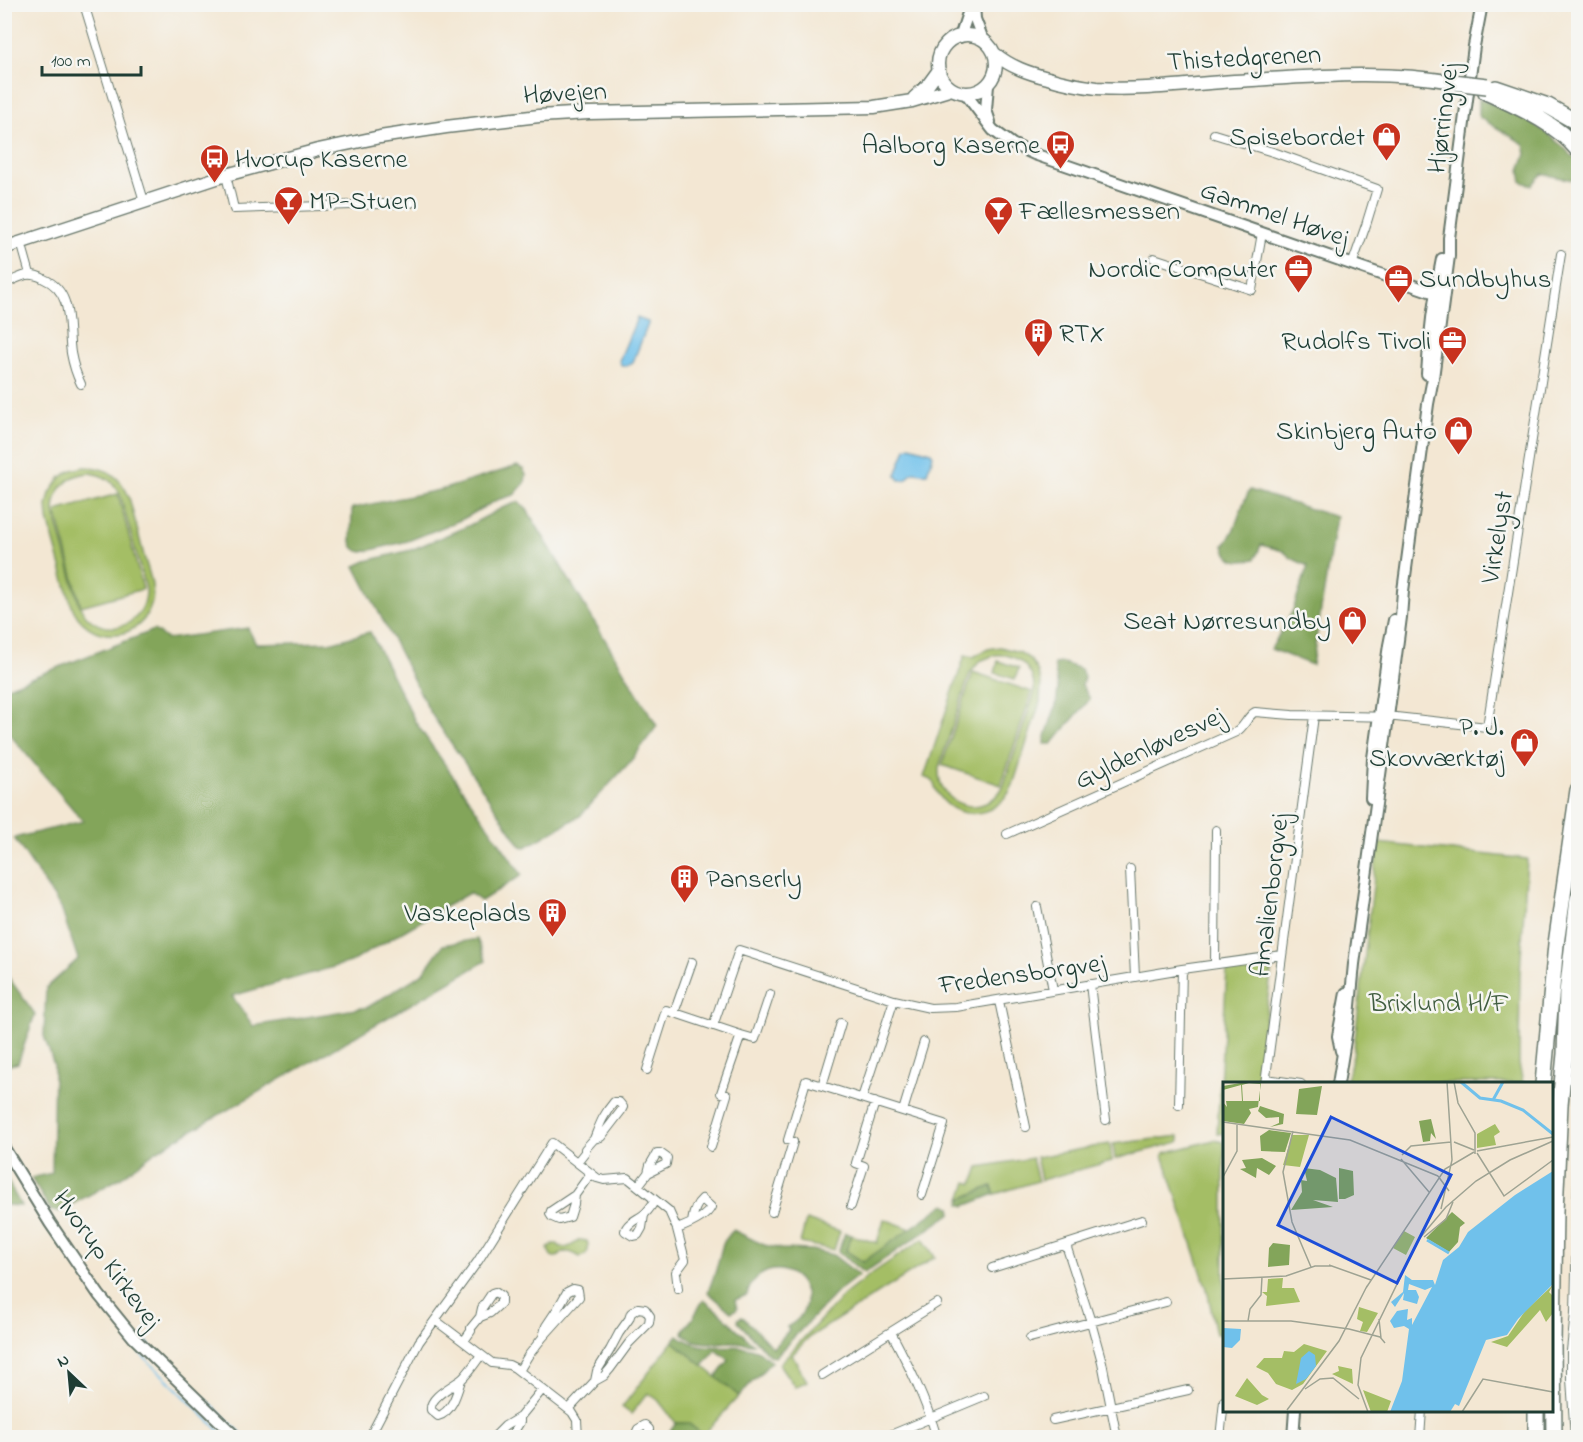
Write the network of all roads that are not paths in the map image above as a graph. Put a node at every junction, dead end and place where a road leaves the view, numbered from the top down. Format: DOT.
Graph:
graph roads {
  1 [pos="84,4"];
  2 [pos="972,4"];
  3 [pos="1482,4"];
  4 [pos="960,37"];
  5 [pos="983,40"];
  6 [pos="994,54"];
  7 [pos="939,70"];
  8 [pos="1039,76"];
  9 [pos="1450,81"];
  10 [pos="990,82"];
  11 [pos="952,89"];
  12 [pos="1487,89"];
  13 [pos="965,93"];
  14 [pos="912,101"];
  15 [pos="1578,123"];
  16 [pos="993,130"];
  17 [pos="1214,134"];
  18 [pos="1578,150"];
  19 [pos="226,175"];
  20 [pos="144,201"];
  21 [pos="411,203"];
  22 [pos="1263,233"];
  23 [pos="21,242"];
  24 [pos="4,248"];
  25 [pos="1561,254"];
  26 [pos="1154,258"];
  27 [pos="1352,264"];
  28 [pos="30,274"];
  29 [pos="4,284"];
  30 [pos="1440,293"];
  31 [pos="81,384"];
  32 [pos="1314,716"];
  33 [pos="1384,717"];
  34 [pos="1578,790"];
  35 [pos="1216,830"];
  36 [pos="1007,834"];
  37 [pos="1130,869"];
  38 [pos="1578,899"];
  39 [pos="1037,907"];
  40 [pos="1282,955"];
  41 [pos="692,962"];
  42 [pos="1215,964"];
  43 [pos="1182,969"];
  44 [pos="1134,977"];
  45 [pos="1090,984"];
  46 [pos="1578,986"];
  47 [pos="1053,990"];
  48 [pos="770,994"];
  49 [pos="894,1000"];
  50 [pos="999,1001"];
  51 [pos="674,1013"];
  52 [pos="841,1023"];
  53 [pos="713,1026"];
  54 [pos="741,1035"];
  55 [pos="924,1042"];
  56 [pos="1565,1054"];
  57 [pos="647,1070"];
  58 [pos="1266,1081"];
  59 [pos="1284,1082"];
  60 [pos="1338,1082"];
  61 [pos="1543,1082"];
  62 [pos="822,1086"];
  63 [pos="862,1098"];
  64 [pos="875,1102"];
  65 [pos="1179,1105"];
  66 [pos="903,1111"];
  67 [pos="1106,1120"];
  68 [pos="1026,1127"];
  69 [pos="594,1139"];
  70 [pos="711,1147"];
  71 [pos="4,1148"];
  72 [pos="578,1162"];
  73 [pos="591,1173"];
  74 [pos="648,1173"];
  75 [pos="1578,1183"];
  76 [pos="638,1186"];
  77 [pos="922,1194"];
  78 [pos="574,1195"];
  79 [pos="656,1200"];
  80 [pos="851,1206"];
  81 [pos="772,1212"];
  82 [pos="644,1215"];
  83 [pos="1142,1220"];
  84 [pos="692,1222"];
  85 [pos="677,1229"];
  86 [pos="1066,1245"];
  87 [pos="992,1268"];
  88 [pos="678,1289"];
  89 [pos="1166,1302"];
  90 [pos="937,1303"];
  91 [pos="480,1317"];
  92 [pos="435,1320"];
  93 [pos="1092,1322"];
  94 [pos="891,1332"];
  95 [pos="543,1337"];
  96 [pos="1030,1338"];
  97 [pos="464,1341"];
  98 [pos="482,1355"];
  99 [pos="519,1371"];
  100 [pos="822,1375"];
  101 [pos="461,1380"];
  102 [pos="595,1381"];
  103 [pos="542,1389"];
  104 [pos="1188,1390"];
  105 [pos="984,1396"];
  106 [pos="1112,1407"];
  107 [pos="568,1409"];
  108 [pos="1223,1412"];
  109 [pos="1422,1412"];
  110 [pos="1536,1412"];
  111 [pos="1294,1414"];
  112 [pos="520,1417"];
  113 [pos="931,1417"];
  114 [pos="1053,1420"];
  115 [pos="237,1437"];
  116 [pos="369,1437"];
  117 [pos="493,1437"];
  118 [pos="510,1437"];
  119 [pos="578,1437"];
  120 [pos="634,1437"];
  121 [pos="646,1437"];
  122 [pos="883,1437"];
  123 [pos="937,1437"];
  124 [pos="1117,1437"];
  125 [pos="1221,1437"];
  126 [pos="1288,1437"];
  127 [pos="1293,1437"];
  128 [pos="1420,1437"];
  129 [pos="1536,1437"];
  130 [pos="1554,1437"];
  131 [pos="1575,1437"];
  1 -- 20 [label="street"];
  2 -- 4 [label="main road"];
  2 -- 5 [label="main road"];
  3 -- 30 [label="main road, Hjørringvej"];
  4 -- 5 [label="main road"];
  4 -- 7 [label="main road"];
  5 -- 6 [label="main road"];
  6 -- 8 [label="main road, Thistedgrenen"];
  6 -- 10 [label="main road"];
  7 -- 11 [label="main road"];
  7 -- 14 [label="main road"];
  8 -- 9 [label="main road, Thistedgrenen"];
  8 -- 10 [label="main road, Thistedgrenen"];
  9 -- 12 [label="highway, bridge"];
  10 -- 13 [label="main road"];
  10 -- 16 [label="main road"];
  11 -- 13 [label="main road"];
  11 -- 14 [label="main road, Høvejen"];
  12 -- 15 [label="highway"];
  12 -- 18 [label="highway"];
  13 -- 16 [label="main road, Gammel Høvej"];
  14 -- 19 [label="main road, Høvejen"];
  16 -- 22 [label="main road, Gammel Høvej"];
  17 -- 27 [label="street"];
  19 -- 20 [label="main road, Høvejen"];
  19 -- 21 [label="street"];
  20 -- 23 [label="main road, Høvejen"];
  22 -- 26 [label="street"];
  22 -- 27 [label="main road, Gammel Høvej"];
  23 -- 24 [label="main road, Høvejen"];
  23 -- 28 [label="street"];
  25 -- 33 [label="street, Virkelyst"];
  27 -- 30 [label="main road, Gammel Høvej"];
  28 -- 29 [label="street"];
  28 -- 31 [label="street"];
  30 -- 33 [label="main road, Hjørringvej"];
  32 -- 33 [label="street, Gyldenløvesvej"];
  32 -- 36 [label="street, Gyldenløvesvej"];
  32 -- 40 [label="street, Amalienborgvej"];
  33 -- 60 [label="main road, Hjørringvej"];
  34 -- 61 [label="highway"];
  35 -- 42 [label="street"];
  37 -- 44 [label="street"];
  38 -- 56 [label="highway"];
  39 -- 47 [label="street"];
  40 -- 42 [label="street, Fredensborgvej"];
  40 -- 58 [label="street, Amalienborgvej"];
  41 -- 51 [label="street"];
  42 -- 43 [label="street, Fredensborgvej"];
  43 -- 44 [label="street, Fredensborgvej"];
  43 -- 65 [label="street"];
  44 -- 45 [label="street, Fredensborgvej"];
  45 -- 47 [label="street, Fredensborgvej"];
  45 -- 67 [label="street"];
  46 -- 56 [label="highway"];
  47 -- 50 [label="street, Fredensborgvej"];
  48 -- 54 [label="street"];
  49 -- 50 [label="street, Fredensborgvej"];
  49 -- 53 [label="street, Fredensborgvej"];
  49 -- 63 [label="street"];
  50 -- 68 [label="street"];
  51 -- 53 [label="street"];
  51 -- 57 [label="street"];
  52 -- 62 [label="street"];
  53 -- 54 [label="street"];
  54 -- 70 [label="street"];
  55 -- 66 [label="street"];
  56 -- 130 [label="highway"];
  58 -- 59 [label="street, Amalienborgvej"];
  62 -- 63 [label="street"];
  62 -- 81 [label="street"];
  63 -- 64 [label="street"];
  64 -- 66 [label="street"];
  64 -- 80 [label="street"];
  66 -- 77 [label="street"];
  69 -- 69 [label="street"];
  69 -- 72 [label="street"];
  71 -- 115 [label="main road, Hvorup Kirkevej"];
  72 -- 73 [label="street"];
  72 -- 92 [label="street"];
  73 -- 76 [label="street"];
  73 -- 78 [label="street"];
  74 -- 76 [label="street"];
  75 -- 131 [label="street"];
  76 -- 79 [label="street"];
  79 -- 82 [label="street"];
  79 -- 85 [label="street"];
  83 -- 86 [label="street"];
  84 -- 85 [label="street"];
  85 -- 88 [label="street"];
  86 -- 87 [label="street"];
  86 -- 93 [label="street"];
  89 -- 93 [label="street"];
  90 -- 94 [label="street"];
  91 -- 97 [label="street"];
  92 -- 97 [label="street"];
  92 -- 116 [label="street"];
  93 -- 96 [label="street"];
  93 -- 106 [label="street"];
  94 -- 100 [label="street"];
  94 -- 113 [label="street"];
  95 -- 95 [label="street"];
  95 -- 99 [label="street"];
  97 -- 98 [label="street"];
  98 -- 99 [label="street"];
  98 -- 101 [label="street"];
  99 -- 103 [label="street"];
  101 -- 101 [label="street"];
  102 -- 102 [label="street"];
  102 -- 107 [label="street"];
  103 -- 107 [label="street"];
  103 -- 112 [label="street"];
  104 -- 106 [label="street"];
  105 -- 113 [label="street"];
  106 -- 114 [label="street"];
  106 -- 124 [label="street"];
  107 -- 119 [label="street"];
  108 -- 125 [label="street"];
  109 -- 128 [label="street"];
  110 -- 129 [label="highway"];
  111 -- 126 [label="main road"];
  111 -- 127 [label="main road"];
  112 -- 117 [label="street"];
  112 -- 118 [label="street"];
  113 -- 122 [label="street"];
  113 -- 123 [label="street"];
  120 -- 121 [label="street"];
}
